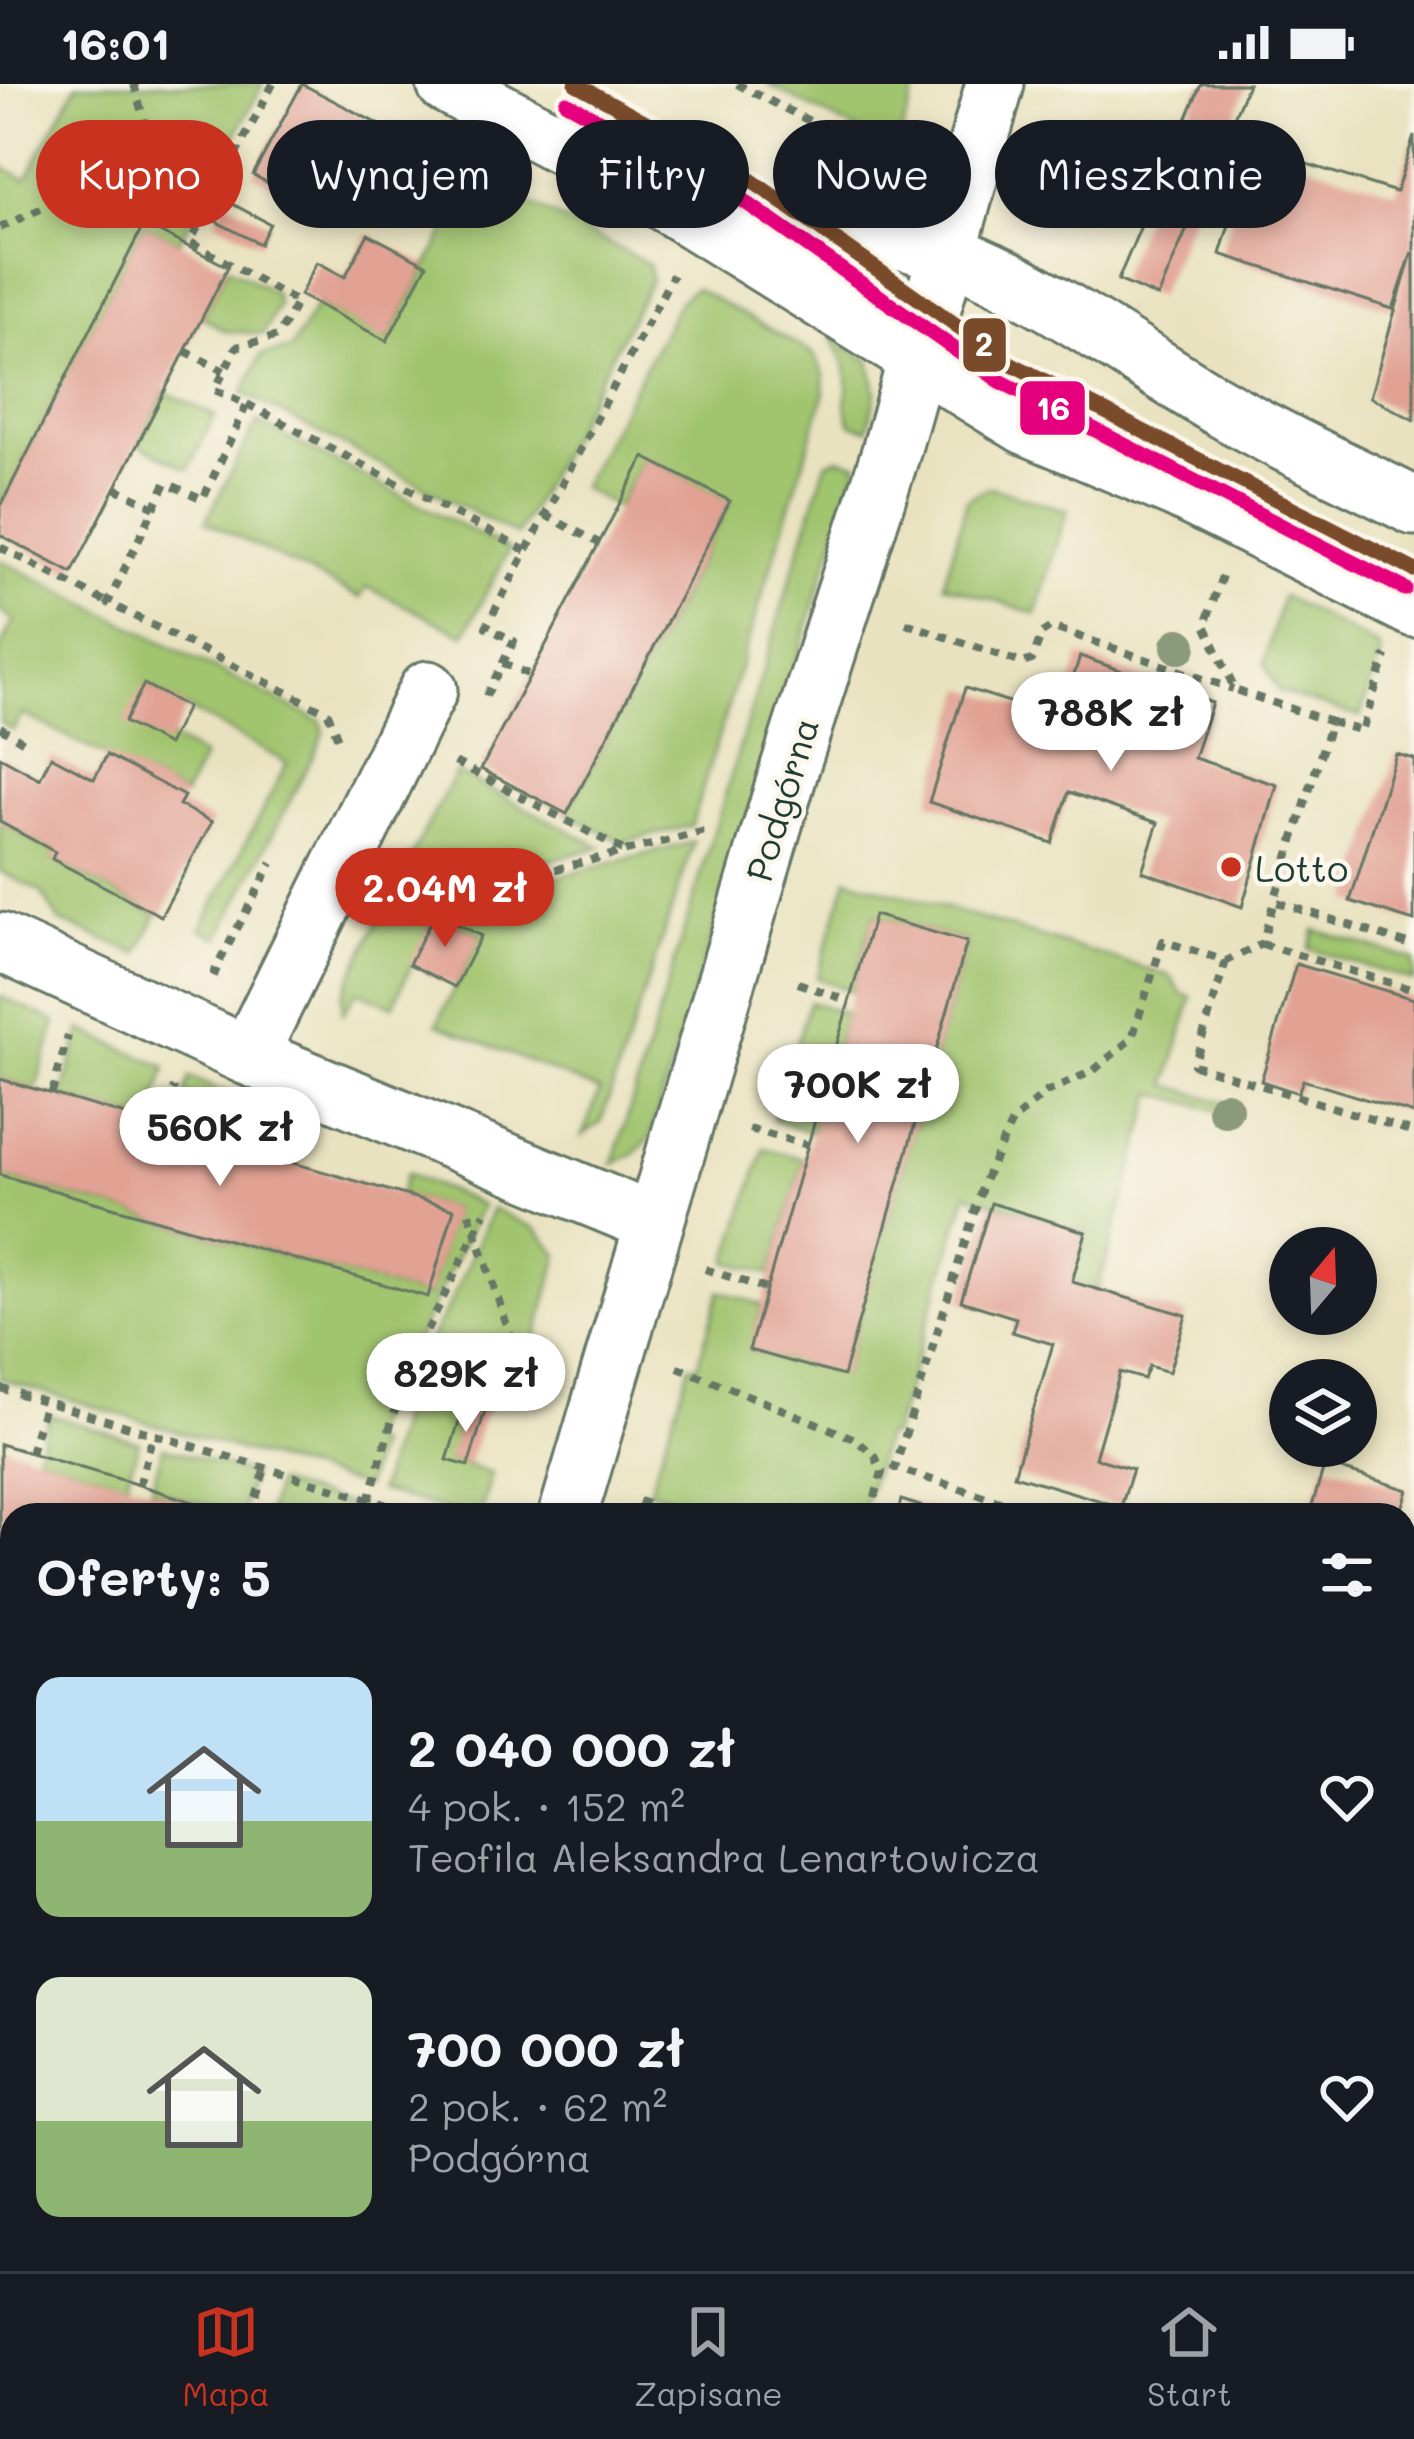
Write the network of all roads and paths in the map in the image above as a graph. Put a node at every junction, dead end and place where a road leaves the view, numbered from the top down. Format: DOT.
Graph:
graph roads {
  1 [pos="134,84"];
  2 [pos="273,84"];
  3 [pos="446,84"];
  4 [pos="737,84"];
  5 [pos="995,84"];
  6 [pos="145,120"];
  7 [pos="807,120"];
  8 [pos="243,141"];
  9 [pos="556,142"];
  10 [pos="36,211"];
  11 [pos="749,212"];
  12 [pos="0,228"];
  13 [pos="197,228"];
  14 [pos="706,228"];
  15 [pos="945,253"];
  16 [pos="673,275"];
  17 [pos="185,351"];
  18 [pos="916,357"];
  19 [pos="224,371"];
  20 [pos="247,404"];
  21 [pos="116,488"];
  22 [pos="1414,506"];
  23 [pos="154,507"];
  24 [pos="545,515"];
  25 [pos="599,543"];
  26 [pos="0,548"];
  27 [pos="526,551"];
  28 [pos="1228,562"];
  29 [pos="108,603"];
  30 [pos="906,623"];
  31 [pos="1401,625"];
  32 [pos="503,663"];
  33 [pos="530,675"];
  34 [pos="428,690"];
  35 [pos="1235,690"];
  36 [pos="483,702"];
  37 [pos="1330,722"];
  38 [pos="0,727"];
  39 [pos="462,742"];
  40 [pos="27,744"];
  41 [pos="328,757"];
  42 [pos="452,761"];
  43 [pos="442,780"];
  44 [pos="705,830"];
  45 [pos="625,851"];
  46 [pos="276,855"];
  47 [pos="384,896"];
  48 [pos="1274,902"];
  49 [pos="0,942"];
  50 [pos="1262,944"];
  51 [pos="1414,946"];
  52 [pos="1226,961"];
  53 [pos="798,983"];
  54 [pos="1414,990"];
  55 [pos="273,1000"];
  56 [pos="849,1001"];
  57 [pos="74,1017"];
  58 [pos="248,1056"];
  59 [pos="175,1084"];
  60 [pos="52,1093"];
  61 [pos="163,1125"];
  62 [pos="749,1129"];
  63 [pos="1414,1132"];
  64 [pos="808,1145"];
  65 [pos="494,1194"];
  66 [pos="461,1195"];
  67 [pos="654,1223"];
  68 [pos="477,1231"];
  69 [pos="704,1269"];
  70 [pos="767,1288"];
  71 [pos="678,1367"];
  72 [pos="538,1384"];
  73 [pos="0,1388"];
  74 [pos="45,1402"];
  75 [pos="153,1435"];
  76 [pos="30,1453"];
  77 [pos="265,1468"];
  78 [pos="139,1485"];
  79 [pos="374,1501"];
  80 [pos="639,1501"];
  81 [pos="1002,1502"];
  82 [pos="255,1503"];
  83 [pos="381,1503"];
  84 [pos="572,1503"];
  85 [pos="645,1503"];
  86 [pos="874,1503"];
  1 -- 6 [label="path"];
  2 -- 8 [label="path"];
  3 -- 9 [label="street"];
  4 -- 7 [label="path"];
  5 -- 15 [label="street, Podgórna"];
  10 -- 12 [label="path"];
  11 -- 15 [label="street"];
  13 -- 19 [label="path"];
  14 -- 18 [label="street"];
  15 -- 18 [label="street, Podgórna"];
  15 -- 22 [label="street"];
  16 -- 24 [label="path"];
  17 -- 19 [label="path"];
  18 -- 31 [label="street"];
  18 -- 67 [label="street, Podgórna"];
  19 -- 20 [label="path"];
  20 -- 23 [label="path"];
  20 -- 27 [label="path"];
  21 -- 23 [label="path"];
  23 -- 29 [label="path"];
  24 -- 25 [label="path"];
  24 -- 27 [label="path"];
  26 -- 29 [label="path"];
  27 -- 32 [label="path"];
  28 -- 35 [label="path"];
  29 -- 41 [label="path"];
  30 -- 35 [label="path"];
  31 -- 37 [label="path"];
  32 -- 33 [label="path"];
  32 -- 36 [label="path"];
  34 -- 55 [label="street"];
  35 -- 37 [label="path"];
  37 -- 48 [label="path"];
  38 -- 40 [label="path"];
  39 -- 42 [label="path"];
  42 -- 43 [label="path"];
  42 -- 45 [label="path"];
  44 -- 45 [label="path"];
  45 -- 47 [label="path"];
  46 -- 55 [label="path"];
  48 -- 50 [label="path"];
  48 -- 51 [label="path"];
  49 -- 58 [label="street"];
  50 -- 52 [label="path"];
  50 -- 54 [label="path"];
  52 -- 63 [label="path"];
  52 -- 81 [label="path"];
  53 -- 56 [label="path"];
  55 -- 58 [label="street"];
  57 -- 60 [label="path"];
  58 -- 67 [label="street"];
  59 -- 61 [label="path"];
  62 -- 64 [label="path"];
  65 -- 68 [label="path"];
  66 -- 68 [label="path"];
  67 -- 84 [label="street, Podgórna"];
  68 -- 72 [label="path"];
  68 -- 79 [label="path"];
  69 -- 70 [label="path"];
  71 -- 86 [label="path"];
  73 -- 74 [label="path"];
  74 -- 75 [label="path"];
  74 -- 76 [label="path"];
  75 -- 77 [label="path"];
  75 -- 78 [label="path"];
  77 -- 79 [label="path"];
  77 -- 82 [label="path"];
  79 -- 83 [label="path"];
  80 -- 85 [label="path"];
}
